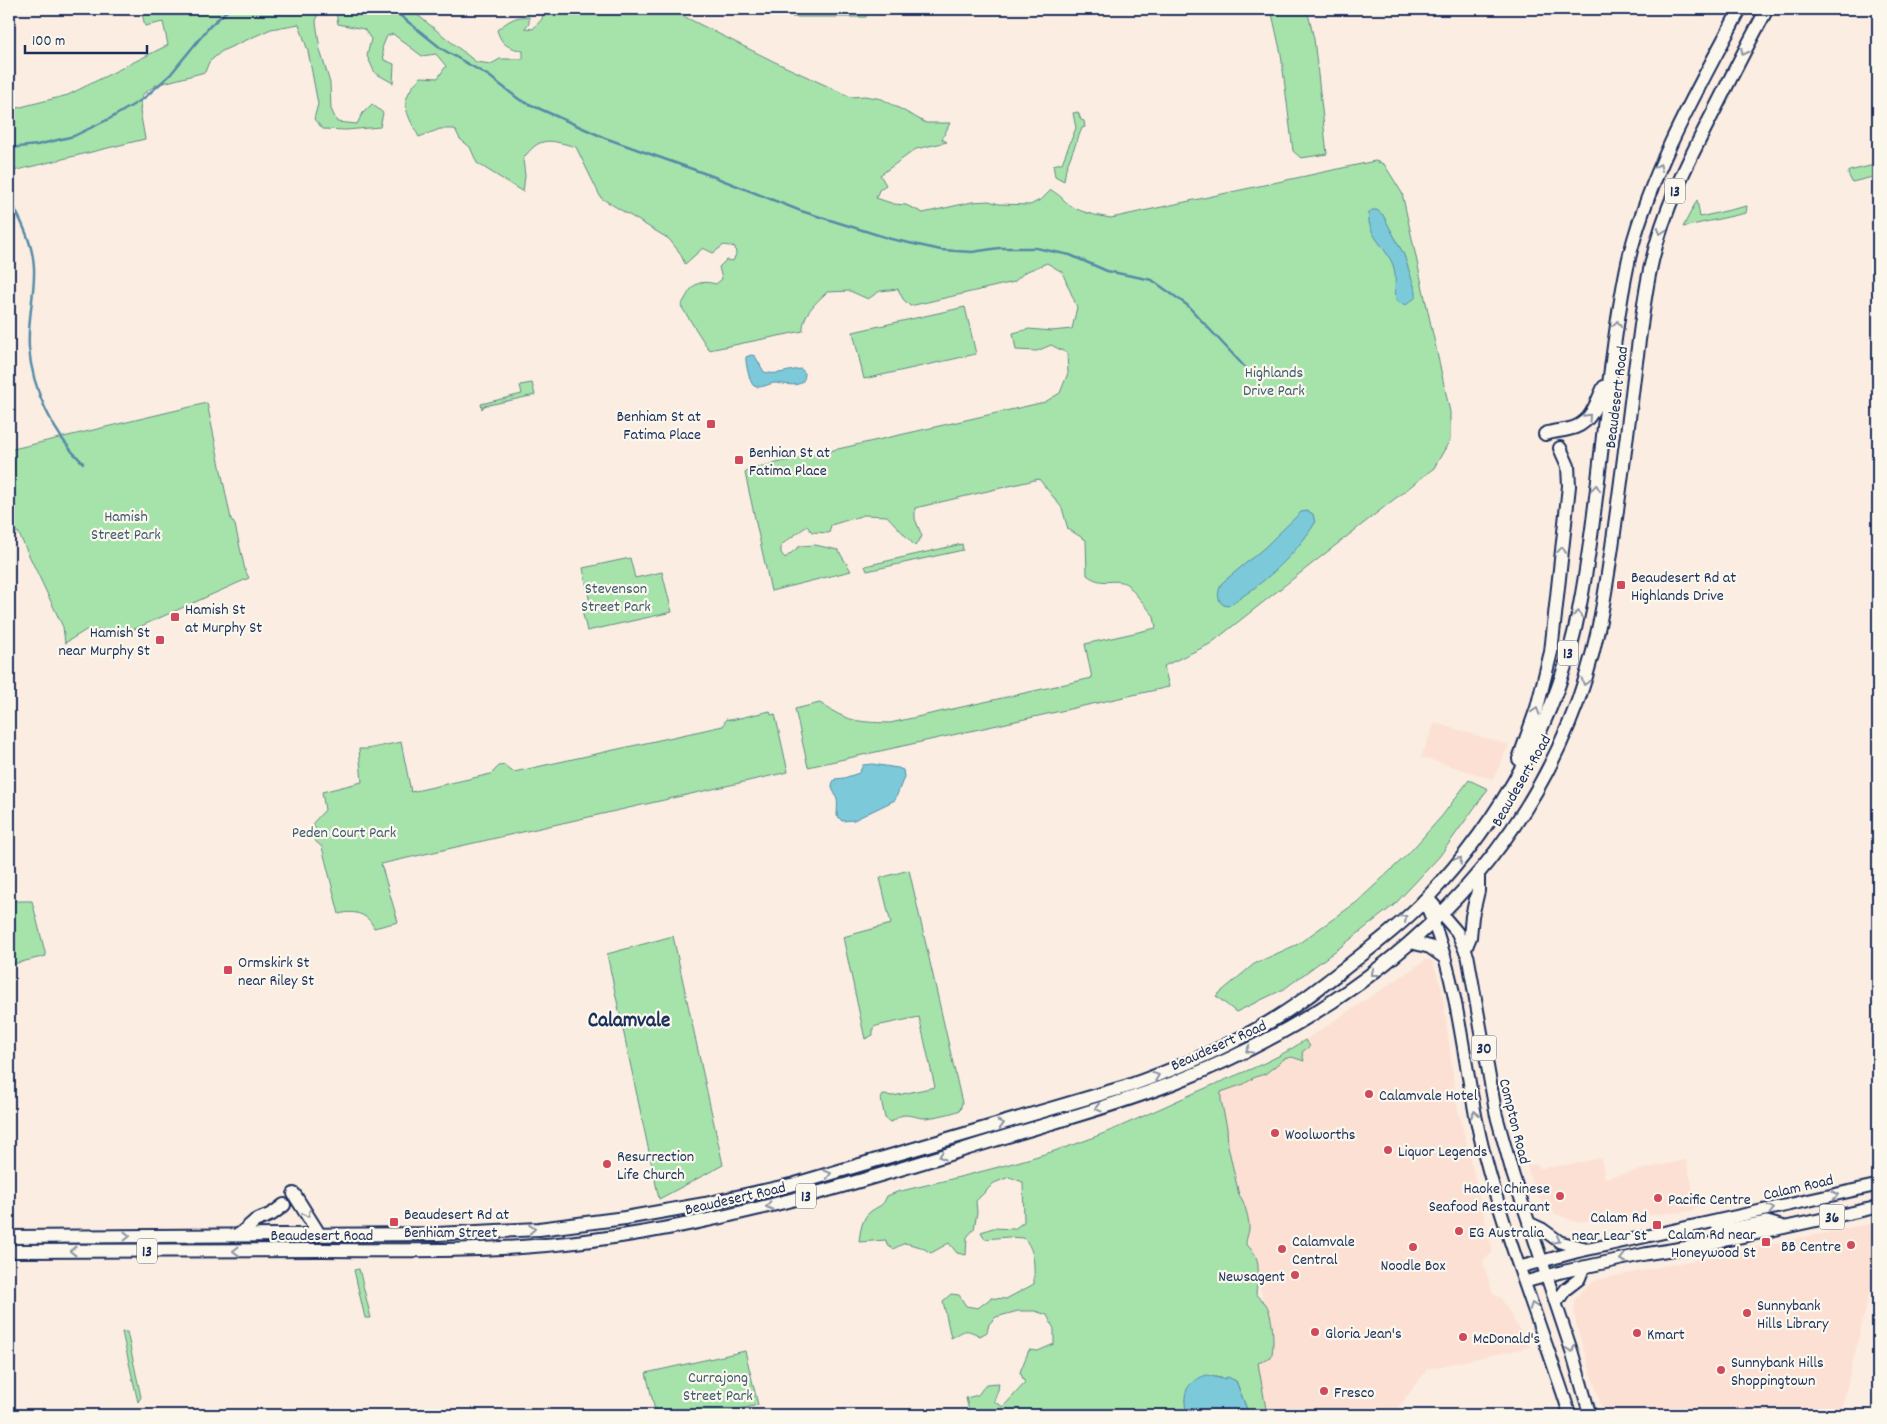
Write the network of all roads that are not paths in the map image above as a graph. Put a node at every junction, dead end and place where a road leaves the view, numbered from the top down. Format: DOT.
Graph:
graph roads {
  1 [pos="1740,9"];
  2 [pos="1767,9"];
  3 [pos="1610,376"];
  4 [pos="1545,434"];
  5 [pos="1560,448"];
  6 [pos="1518,774"];
  7 [pos="1478,874"];
  8 [pos="1425,899"];
  9 [pos="1437,918"];
  10 [pos="1411,942"];
  11 [pos="1465,949"];
  12 [pos="1444,957"];
  13 [pos="1878,1185"];
  14 [pos="294,1194"];
  15 [pos="284,1205"];
  16 [pos="1878,1207"];
  17 [pos="1715,1222"];
  18 [pos="1529,1223"];
  19 [pos="1785,1227"];
  20 [pos="319,1234"];
  21 [pos="239,1235"];
  22 [pos="9,1237"];
  23 [pos="1588,1249"];
  24 [pos="9,1251"];
  25 [pos="1541,1260"];
  26 [pos="1520,1267"];
  27 [pos="1584,1267"];
  28 [pos="1546,1276"];
  29 [pos="1525,1282"];
  30 [pos="1556,1303"];
  31 [pos="1570,1415"];
  32 [pos="1590,1415"];
  3 -- 1 [label="highway, Beaudesert Road / 13, one-way"];
  2 -- 7 [label="highway, Beaudesert Road / 13, one-way"];
  4 -- 3 [label="highway, one-way"];
  6 -- 3 [label="highway, Beaudesert Road / 13, one-way"];
  6 -- 5 [label="highway, one-way"];
  8 -- 6 [label="highway, Beaudesert Road / 13, one-way"];
  7 -- 9 [label="highway, Beaudesert Road / 13"];
  7 -- 11 [label="highway"];
  8 -- 9 [label="main road, Compton Road / 30"];
  20 -- 8 [label="highway, Beaudesert Road / 13, one-way"];
  9 -- 10 [label="highway, Beaudesert Road / 13"];
  9 -- 11 [label="main road, Compton Road"];
  9 -- 12 [label="main road, Compton Road / 30"];
  10 -- 12 [label="highway"];
  10 -- 24 [label="highway, Beaudesert Road / 13, one-way"];
  11 -- 18 [label="main road, Compton Road / 30"];
  26 -- 12 [label="main road, Compton Road / 30, one-way"];
  17 -- 13 [label="main road, Calam Road / 36, one-way"];
  14 -- 20 [label="highway, one-way"];
  15 -- 21 [label="highway"];
  16 -- 19 [label="main road, 36"];
  17 -- 19 [label="main road"];
  17 -- 23 [label="main road, Calam Road / 36"];
  18 -- 23 [label="main road, one-way"];
  18 -- 25 [label="main road, Compton Road / 30"];
  19 -- 27 [label="main road, 36, one-way"];
  20 -- 21 [label="highway, Beaudesert Road / 13"];
  22 -- 21 [label="highway, Beaudesert Road / 13, one-way"];
  23 -- 25 [label="main road, Calam Road / 36"];
  25 -- 26 [label="main road, Calam Road / 36"];
  25 -- 28 [label="main road, Compton Road / 30"];
  26 -- 29 [label="main road, Compton Road / 30"];
  27 -- 28 [label="main road, 36"];
  27 -- 30 [label="main road"];
  28 -- 29 [label="main road, 36"];
  28 -- 30 [label="main road, Compton Road / 30"];
  31 -- 29 [label="main road, Compton Road / 30, one-way"];
  30 -- 32 [label="main road, Compton Road / 30, one-way"];
}
